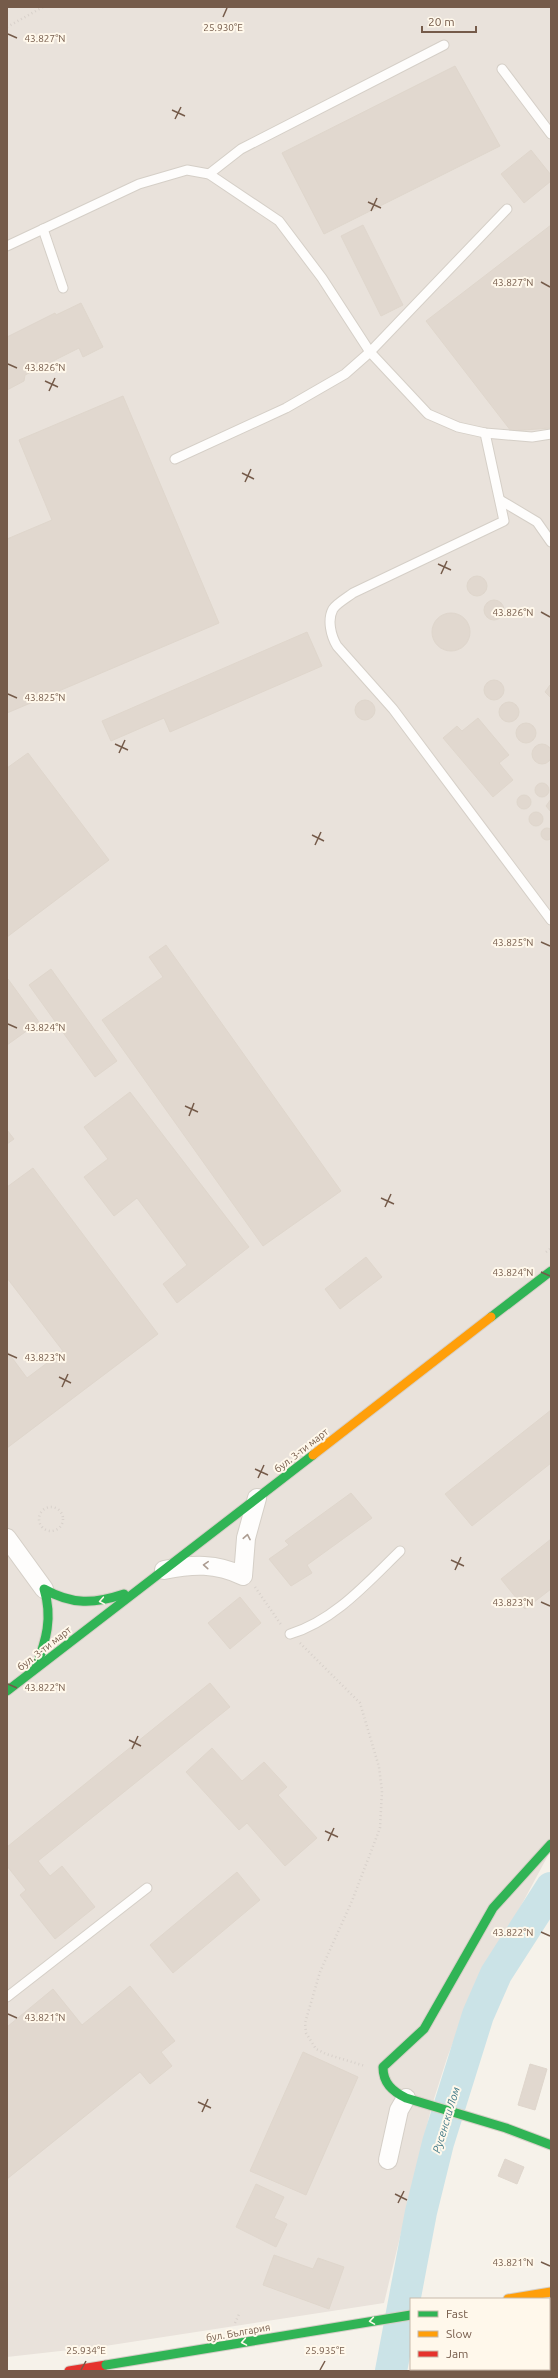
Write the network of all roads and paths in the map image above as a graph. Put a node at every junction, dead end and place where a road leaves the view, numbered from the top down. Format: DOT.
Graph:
graph roads {
  1 [pos="43,7"];
  2 [pos="7,27"];
  3 [pos="444,45"];
  4 [pos="502,69"];
  5 [pos="551,134"];
  6 [pos="209,174"];
  7 [pos="507,209"];
  8 [pos="43,229"];
  9 [pos="7,246"];
  10 [pos="63,288"];
  11 [pos="370,352"];
  12 [pos="485,433"];
  13 [pos="551,434"];
  14 [pos="175,459"];
  15 [pos="500,500"];
  16 [pos="551,542"];
  17 [pos="551,920"];
  18 [pos="551,1271"];
  19 [pos="257,1498"];
  20 [pos="39,1516"];
  21 [pos="7,1538"];
  22 [pos="400,1551"];
  23 [pos="164,1570"];
  24 [pos="243,1576"];
  25 [pos="44,1589"];
  26 [pos="139,1589"];
  27 [pos="290,1634"];
  28 [pos="36,1668"];
  29 [pos="9,1687"];
  30 [pos="551,1844"];
  31 [pos="147,1888"];
  32 [pos="7,1997"];
  33 [pos="383,2067"];
  34 [pos="406,2098"];
  35 [pos="551,2145"];
  36 [pos="388,2160"];
  37 [pos="551,2292"];
  38 [pos="514,2298"];
  39 [pos="410,2314"];
  40 [pos="69,2371"];
  1 -- 2 [label="path"];
  3 -- 6 [label="lane"];
  4 -- 5 [label="lane"];
  6 -- 8 [label="lane"];
  6 -- 11 [label="lane"];
  7 -- 11 [label="lane"];
  8 -- 9 [label="lane"];
  8 -- 10 [label="lane"];
  11 -- 12 [label="lane"];
  11 -- 14 [label="lane"];
  12 -- 13 [label="lane"];
  12 -- 15 [label="lane"];
  15 -- 16 [label="lane"];
  15 -- 17 [label="lane"];
  18 -- 19 [label="main road, бул. 3-ти март"];
  19 -- 23 [label="main road, бул. 3-ти март"];
  24 -- 19 [label="street, one-way"];
  20 -- 20 [label="path"];
  21 -- 25 [label="street"];
  22 -- 27 [label="lane"];
  24 -- 23 [label="street, one-way"];
  23 -- 26 [label="main road, бул. 3-ти март"];
  24 -- 27 [label="path"];
  26 -- 25 [label="main road, one-way"];
  25 -- 28 [label="main road"];
  26 -- 28 [label="main road, бул. 3-ти март"];
  27 -- 33 [label="path"];
  28 -- 29 [label="main road, бул. 3-ти март"];
  30 -- 33 [label="main road"];
  31 -- 32 [label="lane"];
  33 -- 34 [label="main road"];
  34 -- 35 [label="main road"];
  34 -- 36 [label="street"];
  37 -- 38 [label="main road"];
  39 -- 40 [label="main road, бул. България, one-way, bridge"];
}
